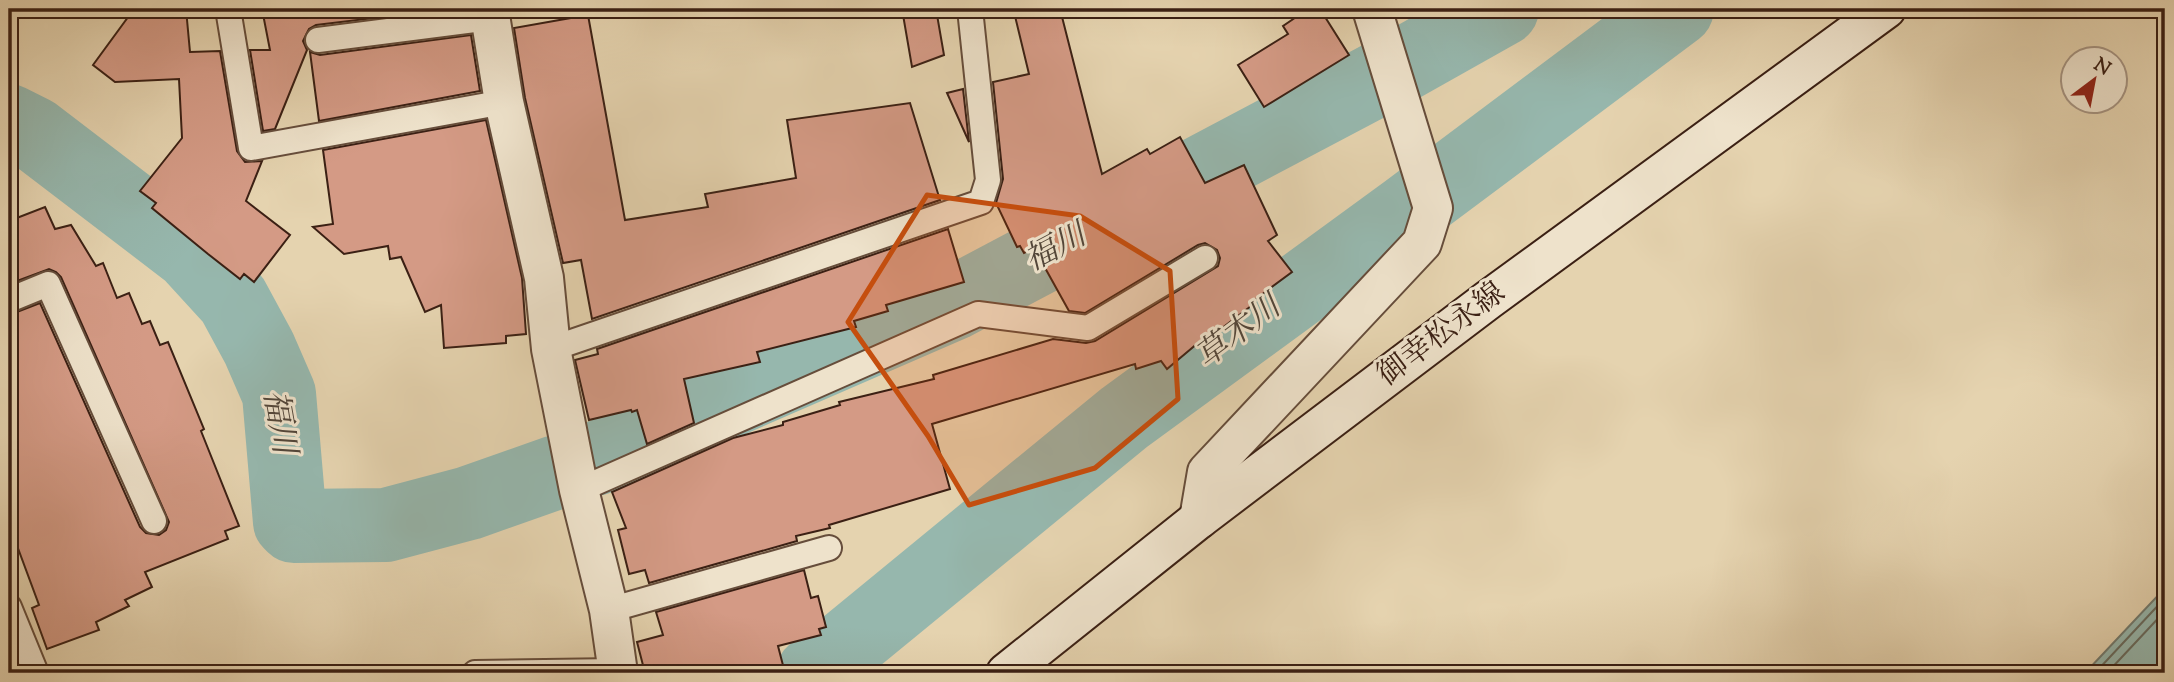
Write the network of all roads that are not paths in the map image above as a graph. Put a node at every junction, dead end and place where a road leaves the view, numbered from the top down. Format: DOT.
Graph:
graph roads {
  1 [pos="228,9"];
  2 [pos="970,9"];
  3 [pos="1372,9"];
  4 [pos="1886,9"];
  5 [pos="490,13"];
  6 [pos="317,40"];
  7 [pos="504,102"];
  8 [pos="1205,258"];
  9 [pos="9,300"];
  10 [pos="551,349"];
  11 [pos="579,490"];
  12 [pos="1199,519"];
  13 [pos="154,521"];
  14 [pos="829,548"];
  15 [pos="9,607"];
  16 [pos="609,610"];
  17 [pos="618,672"];
  18 [pos="36,673"];
  19 [pos="475,673"];
  20 [pos="1006,673"];
  1 -- 7 [label="lane"];
  2 -- 10 [label="lane"];
  3 -- 12 [label="street"];
  4 -- 12 [label="street, 御幸松永線"];
  5 -- 6 [label="lane"];
  5 -- 7 [label="street"];
  7 -- 10 [label="street"];
  8 -- 11 [label="lane"];
  9 -- 13 [label="lane"];
  10 -- 11 [label="street"];
  11 -- 16 [label="street"];
  12 -- 20 [label="street, 御幸松永線"];
  14 -- 16 [label="lane"];
  15 -- 18 [label="lane"];
  16 -- 17 [label="street"];
  17 -- 19 [label="lane"];
}
